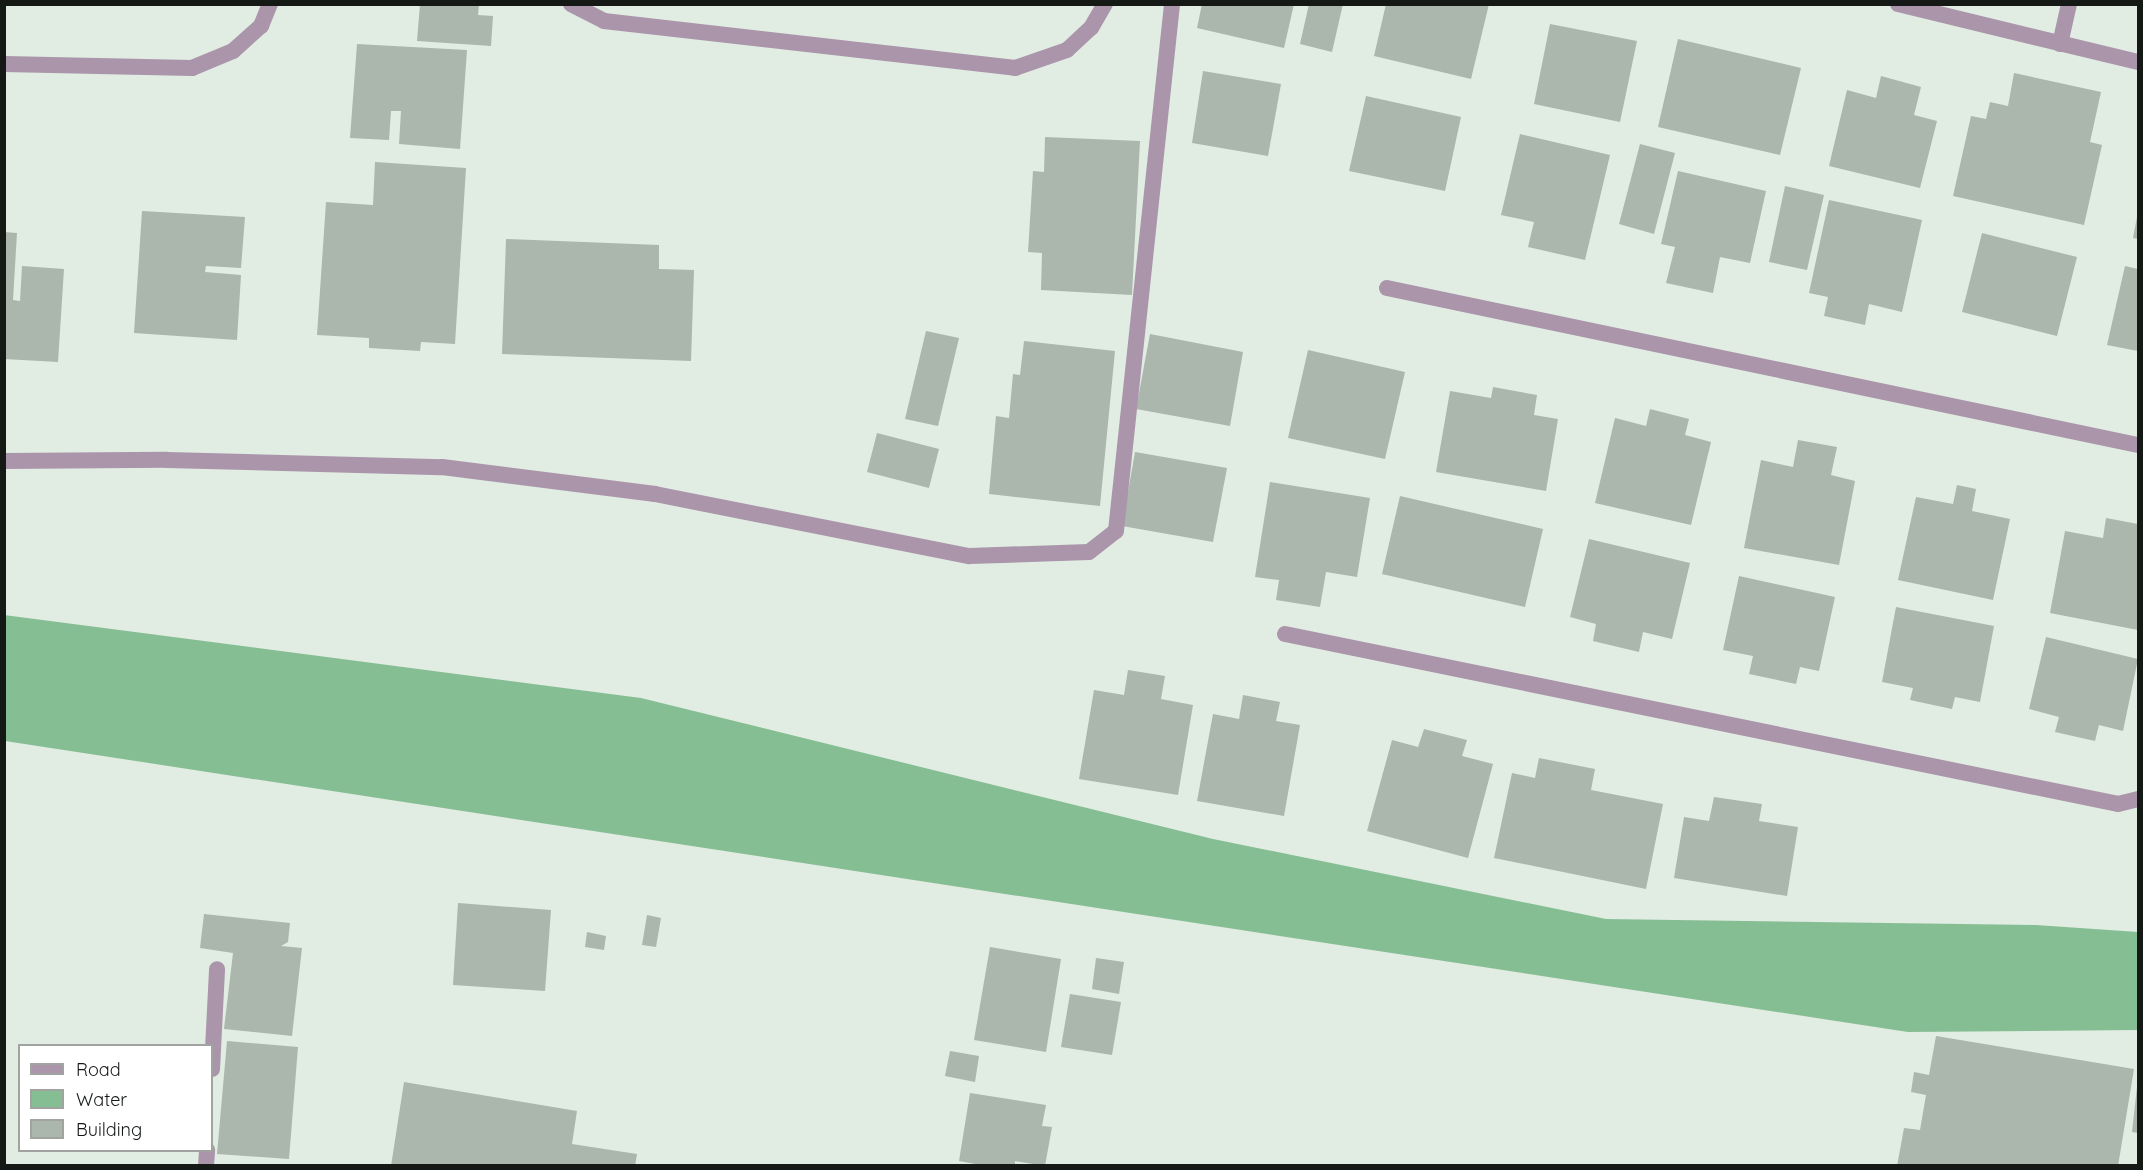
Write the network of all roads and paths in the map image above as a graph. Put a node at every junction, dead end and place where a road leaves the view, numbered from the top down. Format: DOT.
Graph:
graph roads {
  1 [pos="270,4"];
  2 [pos="571,4"];
  3 [pos="1105,4"];
  4 [pos="1172,4"];
  5 [pos="1898,4"];
  6 [pos="2069,4"];
  7 [pos="2060,44"];
  8 [pos="2139,62"];
  9 [pos="4,64"];
  10 [pos="1387,288"];
  11 [pos="2139,445"];
  12 [pos="4,461"];
  13 [pos="1285,634"];
  14 [pos="2139,800"];
  15 [pos="217,969"];
  16 [pos="213,1049"];
  1 -- 9 [label="street"];
  2 -- 3 [label="street"];
  4 -- 12 [label="street"];
  5 -- 7 [label="street"];
  6 -- 7 [label="street"];
  7 -- 8 [label="street"];
  10 -- 11 [label="street"];
  13 -- 14 [label="street"];
  15 -- 16 [label="street"];
}
